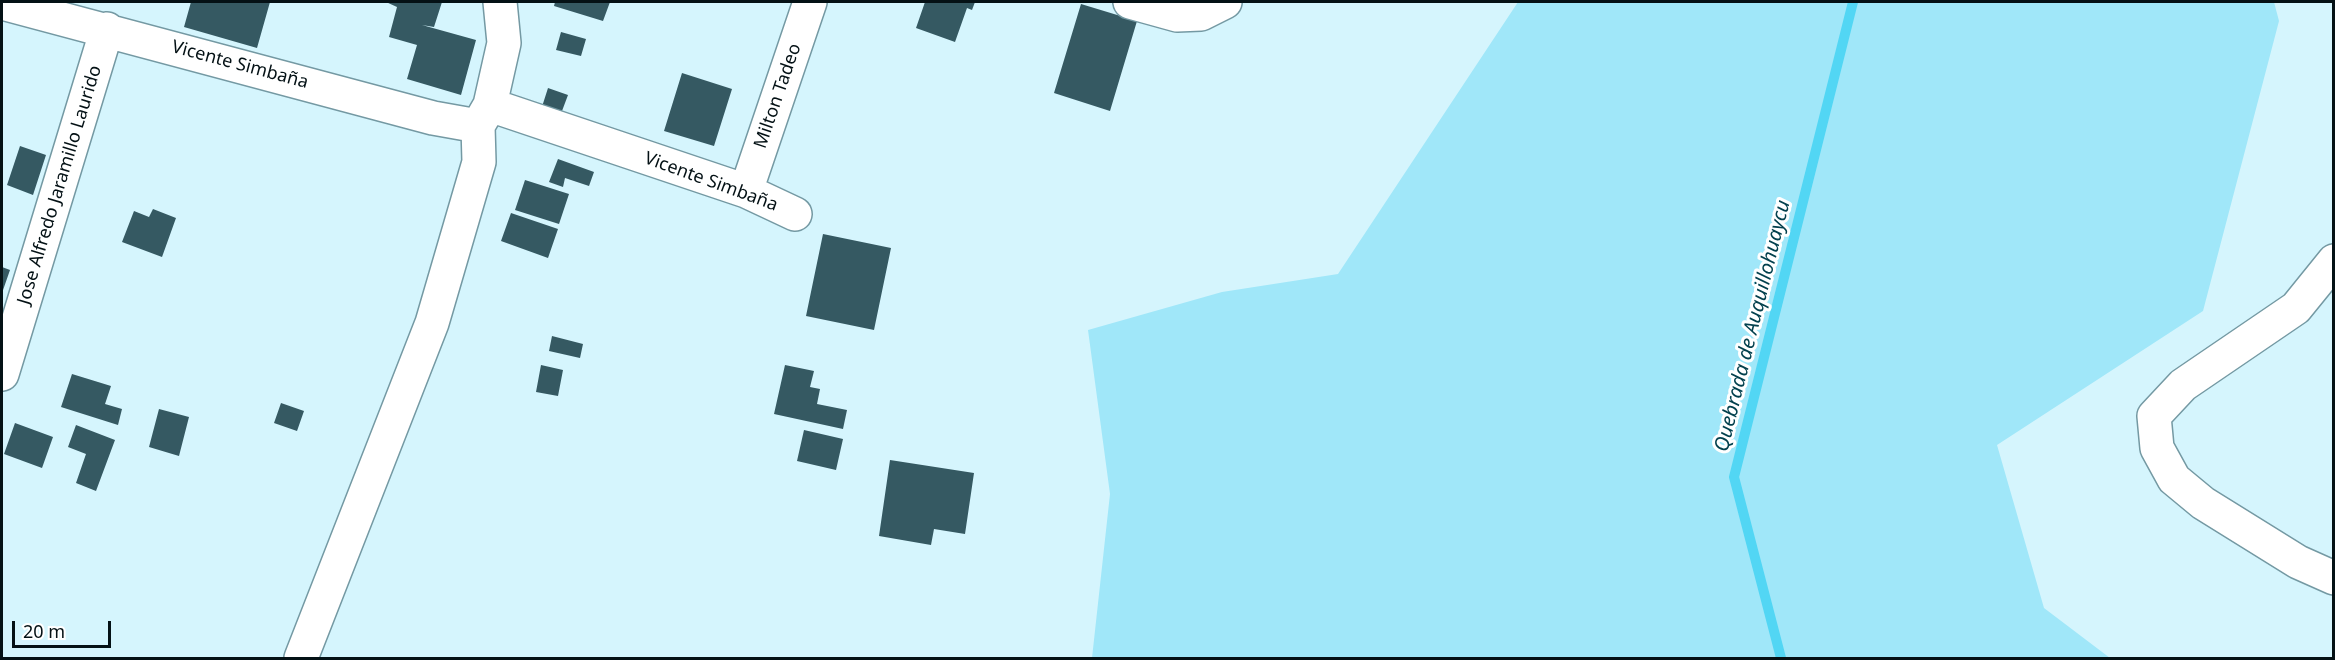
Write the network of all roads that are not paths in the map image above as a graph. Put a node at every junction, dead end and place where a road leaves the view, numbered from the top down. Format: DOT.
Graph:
graph roads {
  1 [pos="500,2"];
  2 [pos="810,2"];
  3 [pos="1130,2"];
  4 [pos="2,3"];
  5 [pos="1213,8"];
  6 [pos="107,29"];
  7 [pos="484,116"];
  8 [pos="746,191"];
  9 [pos="795,214"];
  10 [pos="2334,261"];
  11 [pos="8,334"];
  12 [pos="2,375"];
  13 [pos="2334,578"];
  14 [pos="301,658"];
  1 -- 7 [label="street"];
  2 -- 8 [label="street, Milton Tadeo"];
  3 -- 5 [label="street"];
  4 -- 6 [label="street, Vicente Simbaña"];
  6 -- 7 [label="street, Vicente Simbaña"];
  6 -- 11 [label="street, Jose Alfredo Jaramillo Laurido"];
  7 -- 8 [label="street, Vicente Simbaña"];
  7 -- 14 [label="street"];
  8 -- 9 [label="street, Vicente Simbaña"];
  10 -- 13 [label="street"];
  11 -- 12 [label="street, Jose Alfredo Jaramillo Laurido"];
}
